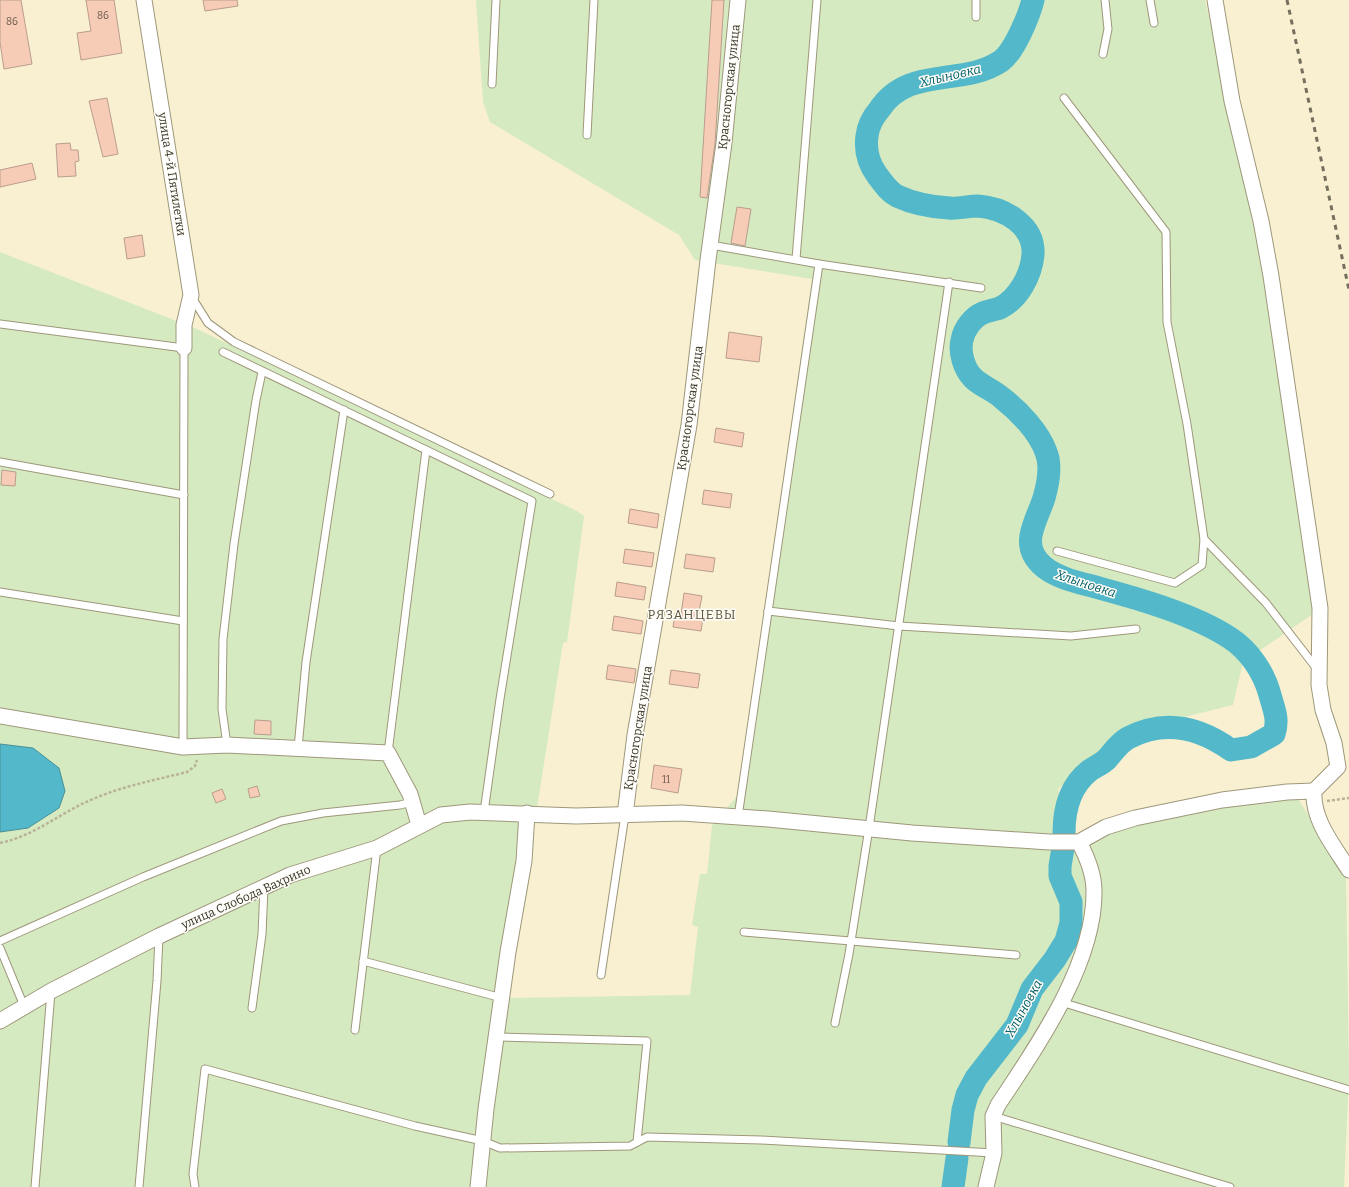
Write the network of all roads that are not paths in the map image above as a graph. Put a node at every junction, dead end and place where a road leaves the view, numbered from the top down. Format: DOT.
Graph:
graph roads {
  1 [pos="144,0"];
  2 [pos="496,0"];
  3 [pos="594,0"];
  4 [pos="738,0"];
  5 [pos="817,0"];
  6 [pos="976,0"];
  7 [pos="1105,0"];
  8 [pos="1150,0"];
  9 [pos="1215,0"];
  10 [pos="976,17"];
  11 [pos="1154,23"];
  12 [pos="1103,54"];
  13 [pos="492,84"];
  14 [pos="1064,98"];
  15 [pos="587,136"];
  16 [pos="711,245"];
  17 [pos="796,259"];
  18 [pos="819,264"];
  19 [pos="949,282"];
  20 [pos="981,288"];
  21 [pos="191,295"];
  22 [pos="0,324"];
  23 [pos="184,348"];
  24 [pos="223,352"];
  25 [pos="262,372"];
  26 [pos="344,410"];
  27 [pos="426,450"];
  28 [pos="0,462"];
  29 [pos="184,494"];
  30 [pos="550,494"];
  31 [pos="1204,539"];
  32 [pos="1057,551"];
  33 [pos="0,592"];
  34 [pos="768,611"];
  35 [pos="183,621"];
  36 [pos="899,626"];
  37 [pos="1136,629"];
  38 [pos="1319,671"];
  39 [pos="0,716"];
  40 [pos="227,745"];
  41 [pos="183,747"];
  42 [pos="298,748"];
  43 [pos="388,753"];
  44 [pos="1313,797"];
  45 [pos="412,802"];
  46 [pos="484,812"];
  47 [pos="527,813"];
  48 [pos="625,814"];
  49 [pos="738,817"];
  50 [pos="419,825"];
  51 [pos="869,828"];
  52 [pos="1079,842"];
  53 [pos="377,848"];
  54 [pos="1349,870"];
  55 [pos="264,887"];
  56 [pos="744,932"];
  57 [pos="159,936"];
  58 [pos="850,940"];
  59 [pos="0,941"];
  60 [pos="0,948"];
  61 [pos="1016,956"];
  62 [pos="363,961"];
  63 [pos="601,975"];
  64 [pos="51,991"];
  65 [pos="502,998"];
  66 [pos="1061,1002"];
  67 [pos="24,1006"];
  68 [pos="252,1008"];
  69 [pos="0,1021"];
  70 [pos="835,1023"];
  71 [pos="355,1030"];
  72 [pos="496,1037"];
  73 [pos="1349,1090"];
  74 [pos="993,1116"];
  75 [pos="483,1141"];
  76 [pos="638,1142"];
  77 [pos="994,1153"];
  78 [pos="35,1187"];
  79 [pos="139,1187"];
  80 [pos="195,1187"];
  81 [pos="478,1187"];
  82 [pos="986,1187"];
  83 [pos="1230,1187"];
  1 -- 21 [label="street, улица 4-й Пятилетки"];
  2 -- 13 [label="lane"];
  3 -- 15 [label="lane"];
  4 -- 16 [label="street, Красногорская улица"];
  5 -- 17 [label="lane"];
  6 -- 10 [label="lane"];
  7 -- 12 [label="lane"];
  8 -- 11 [label="lane"];
  9 -- 38 [label="street"];
  14 -- 31 [label="lane"];
  16 -- 17 [label="lane"];
  16 -- 48 [label="street, Красногорская улица"];
  17 -- 18 [label="lane"];
  18 -- 19 [label="lane"];
  18 -- 34 [label="lane"];
  19 -- 20 [label="lane"];
  19 -- 36 [label="lane"];
  21 -- 23 [label="street, улица 4-й Пятилетки"];
  21 -- 30 [label="lane"];
  22 -- 23 [label="lane"];
  23 -- 29 [label="lane"];
  24 -- 25 [label="lane"];
  25 -- 26 [label="lane"];
  25 -- 40 [label="lane"];
  26 -- 27 [label="lane"];
  26 -- 42 [label="lane"];
  27 -- 43 [label="lane"];
  27 -- 46 [label="lane"];
  28 -- 29 [label="lane"];
  29 -- 35 [label="lane"];
  31 -- 32 [label="lane"];
  31 -- 38 [label="lane"];
  33 -- 35 [label="lane"];
  34 -- 36 [label="lane"];
  34 -- 49 [label="lane"];
  35 -- 41 [label="lane"];
  36 -- 37 [label="lane"];
  36 -- 51 [label="lane"];
  38 -- 44 [label="street"];
  39 -- 41 [label="street"];
  40 -- 41 [label="street"];
  40 -- 42 [label="street"];
  42 -- 43 [label="street"];
  43 -- 45 [label="street"];
  44 -- 52 [label="street"];
  44 -- 54 [label="street"];
  45 -- 50 [label="street"];
  45 -- 59 [label="lane"];
  46 -- 47 [label="street, улица Слобода Вахрино"];
  46 -- 50 [label="street, улица Слобода Вахрино"];
  47 -- 48 [label="street, улица Слобода Вахрино"];
  47 -- 65 [label="street"];
  48 -- 49 [label="street, улица Слобода Вахрино"];
  48 -- 63 [label="lane"];
  49 -- 51 [label="street, улица Слобода Вахрино"];
  50 -- 53 [label="street, улица Слобода Вахрино"];
  51 -- 52 [label="street, улица Слобода Вахрино"];
  51 -- 58 [label="lane"];
  52 -- 66 [label="street"];
  53 -- 55 [label="street, улица Слобода Вахрино"];
  53 -- 62 [label="lane"];
  55 -- 57 [label="street, улица Слобода Вахрино"];
  55 -- 68 [label="lane"];
  56 -- 58 [label="lane"];
  57 -- 64 [label="street, улица Слобода Вахрино"];
  57 -- 79 [label="lane"];
  58 -- 61 [label="lane"];
  58 -- 70 [label="lane"];
  60 -- 67 [label="lane"];
  62 -- 65 [label="lane"];
  62 -- 71 [label="lane"];
  64 -- 67 [label="street, улица Слобода Вахрино"];
  64 -- 78 [label="lane"];
  65 -- 72 [label="street"];
  66 -- 73 [label="lane"];
  66 -- 74 [label="street"];
  67 -- 69 [label="street, улица Слобода Вахрино"];
  72 -- 75 [label="street"];
  72 -- 76 [label="lane"];
  74 -- 77 [label="street"];
  74 -- 83 [label="lane"];
  75 -- 76 [label="lane"];
  75 -- 80 [label="lane"];
  75 -- 81 [label="street"];
  76 -- 77 [label="lane"];
  77 -- 82 [label="street"];
}
